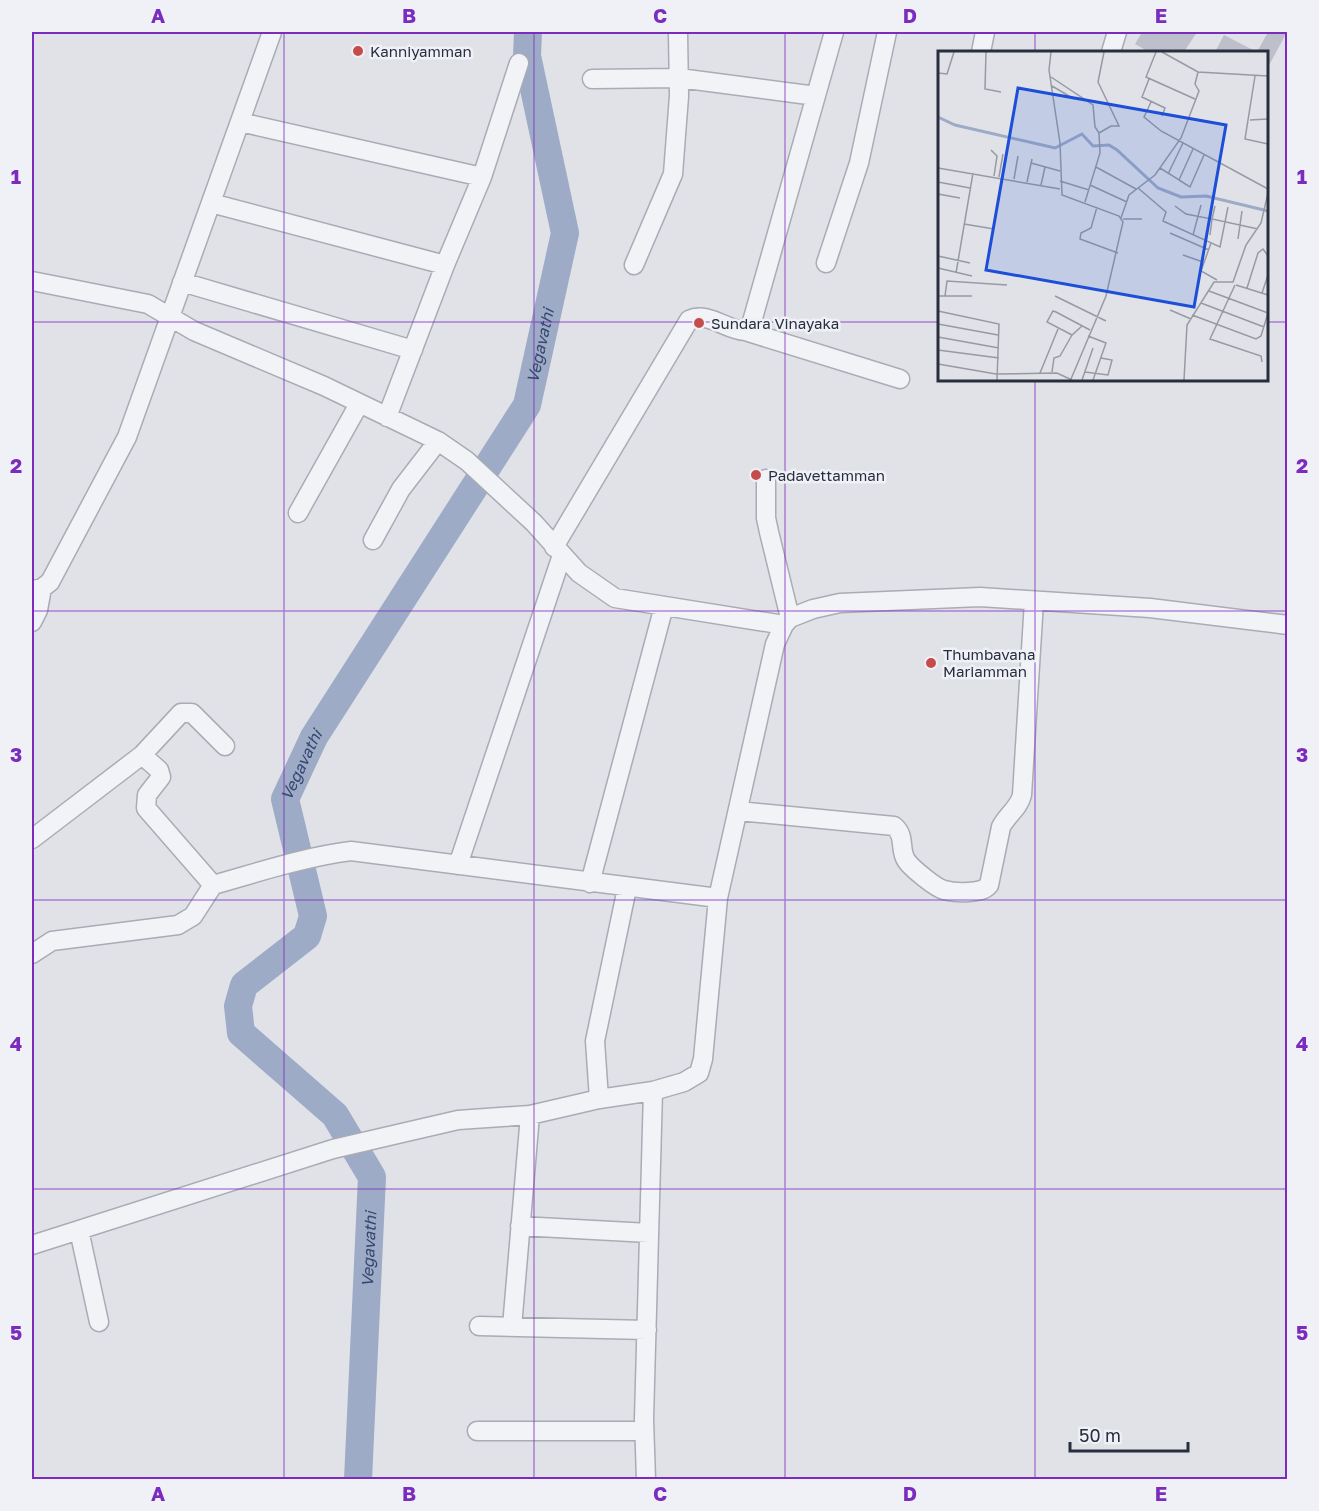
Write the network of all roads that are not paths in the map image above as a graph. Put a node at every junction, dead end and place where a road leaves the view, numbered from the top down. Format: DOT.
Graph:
graph roads {
  1 [pos="272,32"];
  2 [pos="678,32"];
  3 [pos="834,32"];
  4 [pos="887,32"];
  5 [pos="985,32"];
  6 [pos="1117,32"];
  7 [pos="981,51"];
  8 [pos="1111,51"];
  9 [pos="519,63"];
  10 [pos="679,78"];
  11 [pos="592,79"];
  12 [pos="816,96"];
  13 [pos="240,122"];
  14 [pos="482,177"];
  15 [pos="211,202"];
  16 [pos="826,263"];
  17 [pos="445,265"];
  18 [pos="634,265"];
  19 [pos="32,281"];
  20 [pos="182,282"];
  21 [pos="169,317"];
  22 [pos="745,331"];
  23 [pos="413,350"];
  24 [pos="900,379"];
  25 [pos="359,404"];
  26 [pos="387,417"];
  27 [pos="438,441"];
  28 [pos="766,480"];
  29 [pos="298,513"];
  30 [pos="373,540"];
  31 [pos="558,551"];
  32 [pos="37,589"];
  33 [pos="1034,601"];
  34 [pos="664,606"];
  35 [pos="32,622"];
  36 [pos="787,622"];
  37 [pos="1287,625"];
  38 [pos="225,746"];
  39 [pos="142,755"];
  40 [pos="738,811"];
  41 [pos="32,839"];
  42 [pos="458,865"];
  43 [pos="590,883"];
  44 [pos="213,885"];
  45 [pos="627,888"];
  46 [pos="718,898"];
  47 [pos="32,954"];
  48 [pos="653,1090"];
  49 [pos="599,1099"];
  50 [pos="530,1114"];
  51 [pos="520,1226"];
  52 [pos="79,1230"];
  53 [pos="649,1233"];
  54 [pos="32,1245"];
  55 [pos="99,1322"];
  56 [pos="479,1326"];
  57 [pos="512,1327"];
  58 [pos="647,1330"];
  59 [pos="477,1431"];
  60 [pos="645,1431"];
  61 [pos="646,1479"];
  1 -- 13 [label="street"];
  2 -- 10 [label="street"];
  3 -- 12 [label="street"];
  4 -- 16 [label="street"];
  5 -- 7 [label="street"];
  6 -- 8 [label="street"];
  9 -- 14 [label="street"];
  10 -- 11 [label="street"];
  10 -- 12 [label="street"];
  10 -- 18 [label="street"];
  12 -- 22 [label="street"];
  13 -- 14 [label="street"];
  13 -- 15 [label="street"];
  14 -- 17 [label="street"];
  15 -- 17 [label="street"];
  15 -- 20 [label="street"];
  17 -- 23 [label="street"];
  19 -- 21 [label="street"];
  20 -- 21 [label="street"];
  20 -- 23 [label="street"];
  21 -- 25 [label="street"];
  21 -- 32 [label="street"];
  22 -- 24 [label="street"];
  22 -- 31 [label="street"];
  23 -- 26 [label="street"];
  25 -- 26 [label="street"];
  25 -- 29 [label="street"];
  26 -- 27 [label="street"];
  27 -- 30 [label="street"];
  27 -- 31 [label="street"];
  28 -- 36 [label="street"];
  31 -- 34 [label="street"];
  31 -- 42 [label="street"];
  32 -- 35 [label="street"];
  33 -- 36 [label="street"];
  33 -- 37 [label="street"];
  33 -- 40 [label="street"];
  34 -- 36 [label="street"];
  34 -- 43 [label="street"];
  36 -- 40 [label="street"];
  38 -- 39 [label="street"];
  39 -- 41 [label="street"];
  39 -- 44 [label="street"];
  40 -- 46 [label="street"];
  42 -- 43 [label="street"];
  42 -- 44 [label="street"];
  43 -- 45 [label="street"];
  44 -- 47 [label="street"];
  45 -- 46 [label="street"];
  45 -- 49 [label="street"];
  46 -- 48 [label="street"];
  48 -- 49 [label="street"];
  48 -- 53 [label="street"];
  49 -- 50 [label="street"];
  50 -- 51 [label="street"];
  50 -- 52 [label="street"];
  51 -- 53 [label="street"];
  51 -- 57 [label="street"];
  52 -- 54 [label="street"];
  52 -- 55 [label="street"];
  53 -- 58 [label="street"];
  56 -- 57 [label="street"];
  57 -- 58 [label="street"];
  58 -- 60 [label="street"];
  59 -- 60 [label="street"];
  60 -- 61 [label="street"];
}
